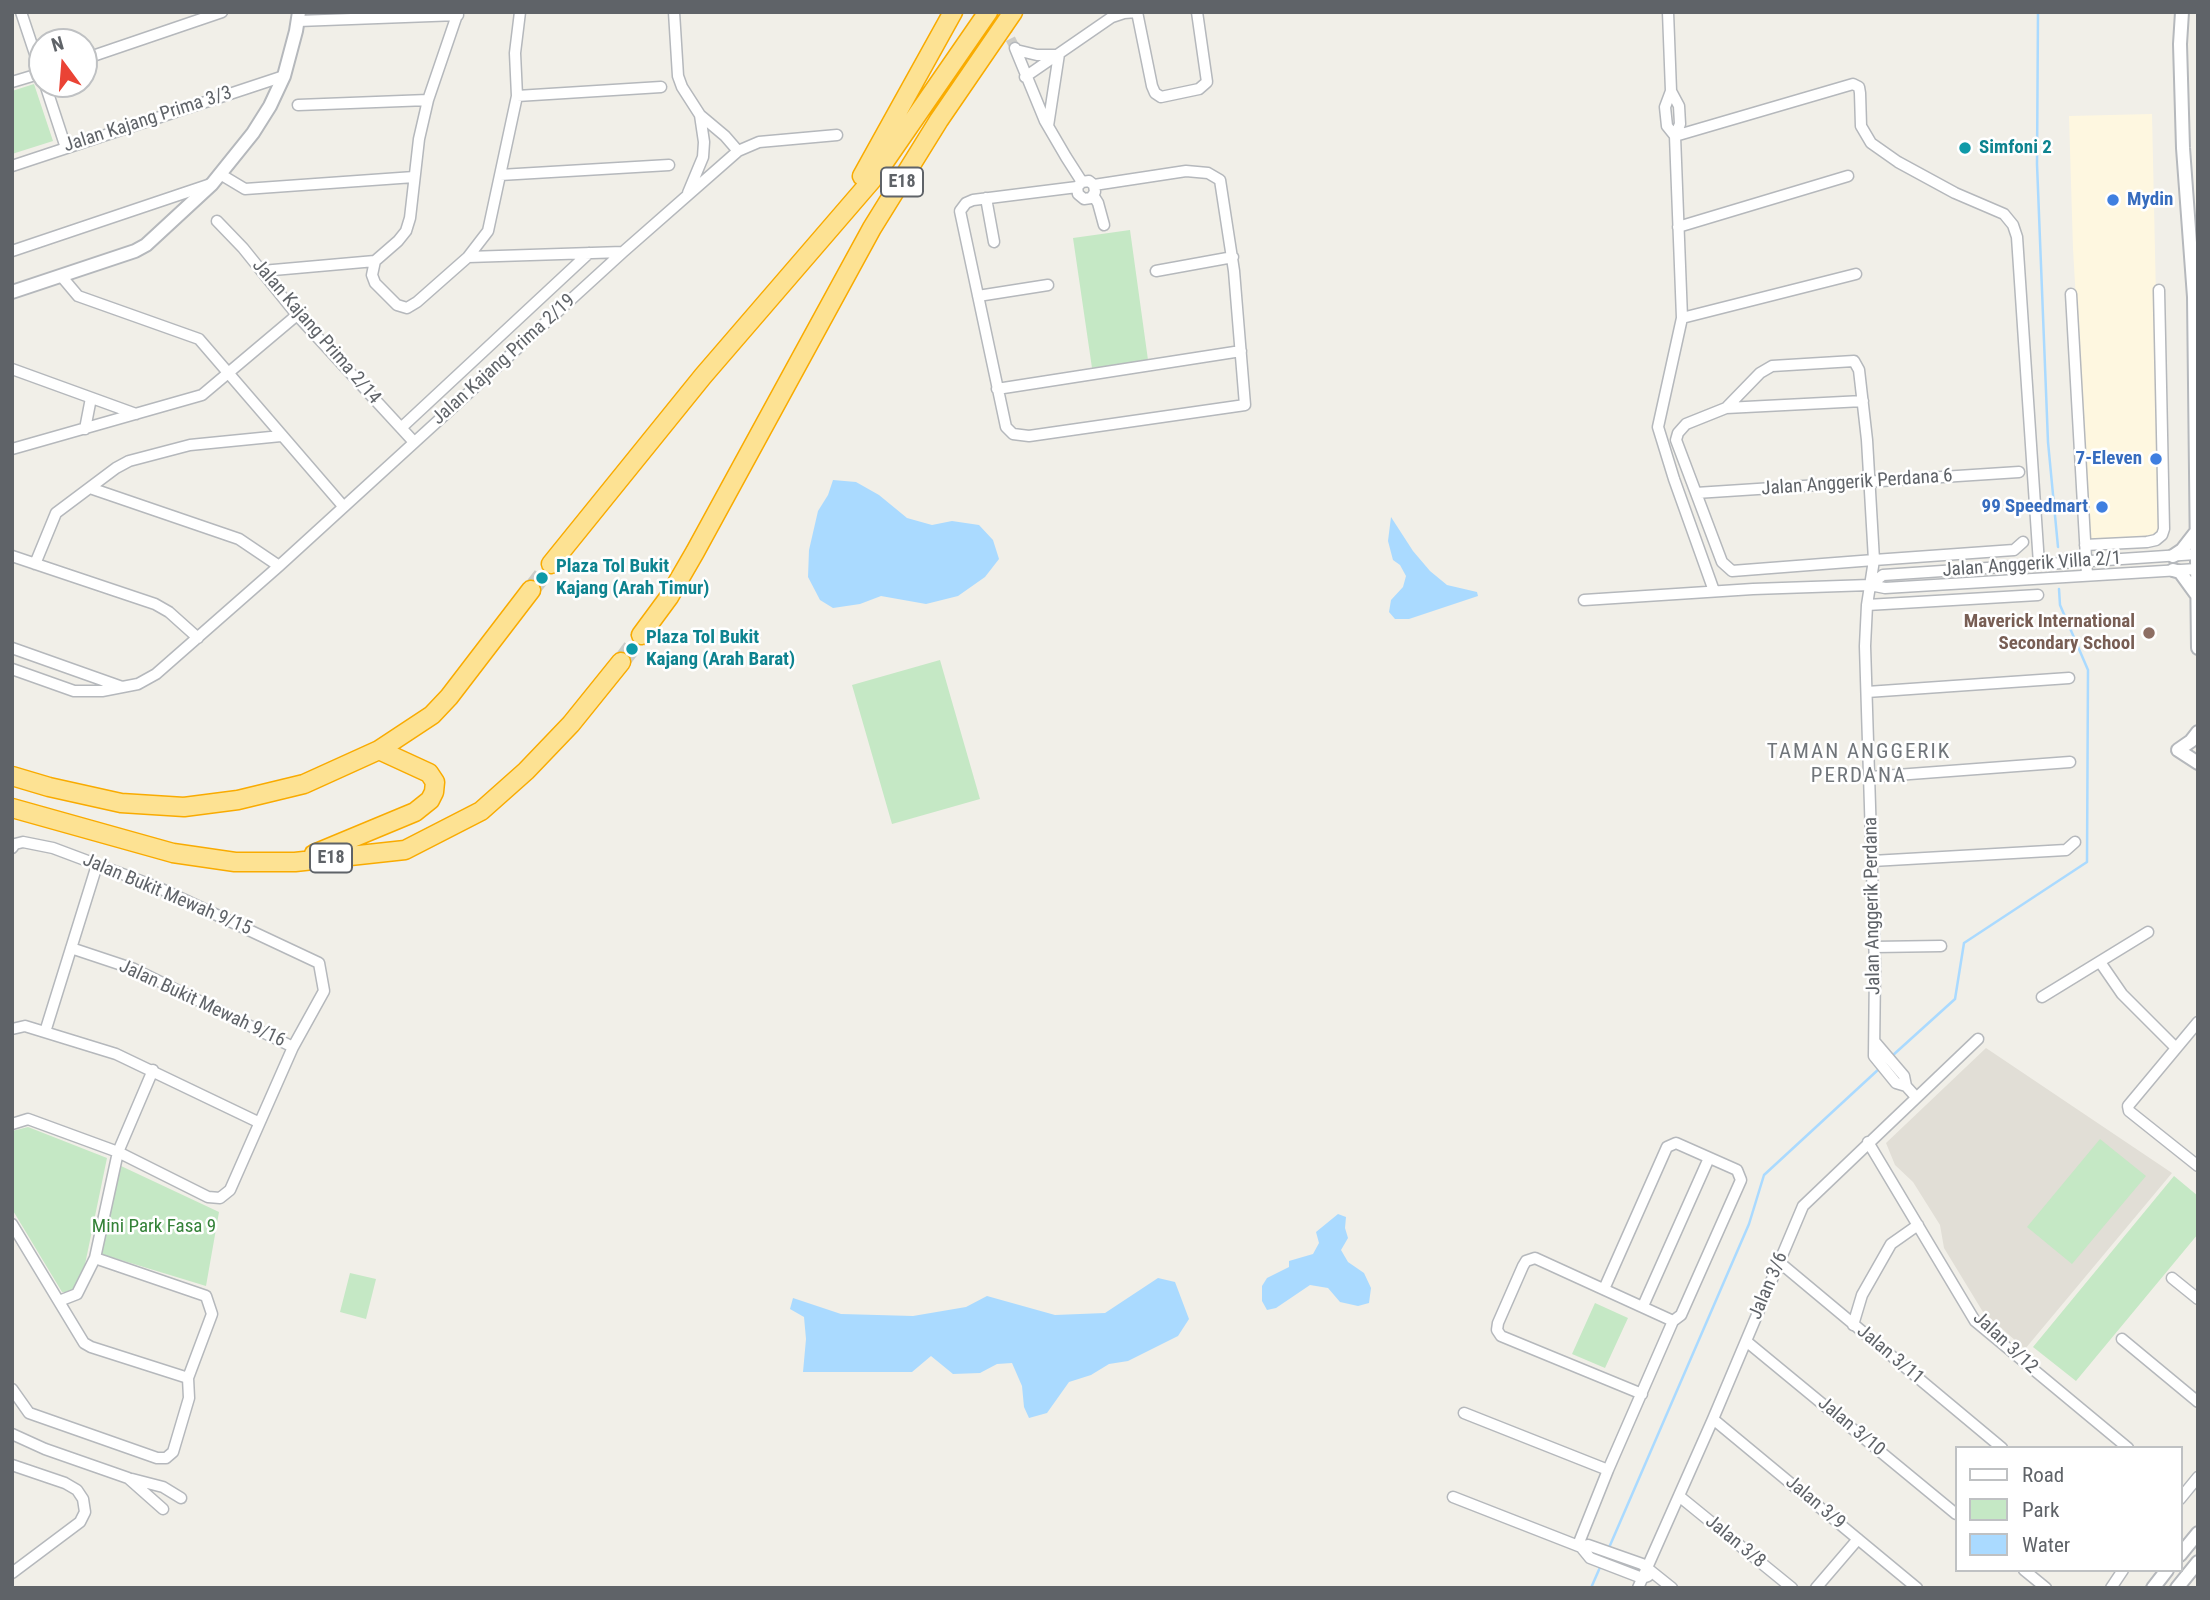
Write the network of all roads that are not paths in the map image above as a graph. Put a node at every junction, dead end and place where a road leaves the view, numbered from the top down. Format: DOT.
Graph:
graph roads {
  1 [pos="21,12"];
  2 [pos="222,12"];
  3 [pos="520,12"];
  4 [pos="674,12"];
  5 [pos="953,12"];
  6 [pos="988,12"];
  7 [pos="1013,12"];
  8 [pos="1025,12"];
  9 [pos="1197,12"];
  10 [pos="1668,12"];
  11 [pos="2182,12"];
  12 [pos="458,14"];
  13 [pos="299,17"];
  14 [pos="28,33"];
  15 [pos="98,54"];
  16 [pos="1059,54"];
  17 [pos="284,76"];
  18 [pos="1025,77"];
  19 [pos="661,87"];
  20 [pos="517,96"];
  21 [pos="50,98"];
  22 [pos="428,100"];
  23 [pos="298,105"];
  24 [pos="700,115"];
  25 [pos="939,120"];
  26 [pos="1048,126"];
  27 [pos="836,135"];
  28 [pos="1675,136"];
  29 [pos="66,148"];
  30 [pos="738,151"];
  31 [pos="669,165"];
  32 [pos="12,166"];
  33 [pos="500,176"];
  34 [pos="1848,176"];
  35 [pos="414,177"];
  36 [pos="216,179"];
  37 [pos="1080,184"];
  38 [pos="1094,190"];
  39 [pos="687,197"];
  40 [pos="986,198"];
  41 [pos="2193,200"];
  42 [pos="842,213"];
  43 [pos="218,221"];
  44 [pos="1104,226"];
  45 [pos="1678,227"];
  46 [pos="994,242"];
  47 [pos="12,251"];
  48 [pos="623,252"];
  49 [pos="589,253"];
  50 [pos="468,257"];
  51 [pos="1233,257"];
  52 [pos="374,261"];
  53 [pos="262,271"];
  54 [pos="1156,271"];
  55 [pos="1856,274"];
  56 [pos="62,277"];
  57 [pos="1048,285"];
  58 [pos="2159,290"];
  59 [pos="12,292"];
  60 [pos="2071,294"];
  61 [pos="978,296"];
  62 [pos="2196,300"];
  63 [pos="297,315"];
  64 [pos="1682,318"];
  65 [pos="2196,329"];
  66 [pos="1241,351"];
  67 [pos="12,369"];
  68 [pos="228,372"];
  69 [pos="997,389"];
  70 [pos="91,398"];
  71 [pos="1863,401"];
  72 [pos="1726,408"];
  73 [pos="136,414"];
  74 [pos="401,428"];
  75 [pos="85,429"];
  76 [pos="281,436"];
  77 [pos="414,442"];
  78 [pos="12,449"];
  79 [pos="2019,472"];
  80 [pos="1870,483"];
  81 [pos="90,488"];
  82 [pos="1696,493"];
  83 [pos="343,506"];
  84 [pos="2196,532"];
  85 [pos="2023,541"];
  86 [pos="2085,545"];
  87 [pos="12,556"];
  88 [pos="2174,556"];
  89 [pos="1874,559"];
  90 [pos="2086,560"];
  91 [pos="2197,562"];
  92 [pos="35,564"];
  93 [pos="551,564"];
  94 [pos="2039,564"];
  95 [pos="279,566"];
  96 [pos="2173,570"];
  97 [pos="2087,575"];
  98 [pos="1870,584"];
  99 [pos="531,590"];
  100 [pos="1714,592"];
  101 [pos="2196,594"];
  102 [pos="2038,595"];
  103 [pos="1584,600"];
  104 [pos="1867,605"];
  105 [pos="641,635"];
  106 [pos="198,638"];
  107 [pos="12,648"];
  108 [pos="2198,648"];
  109 [pos="621,662"];
  110 [pos="12,669"];
  111 [pos="2069,678"];
  112 [pos="123,687"];
  113 [pos="1867,692"];
  114 [pos="2198,732"];
  115 [pos="379,750"];
  116 [pos="2070,762"];
  117 [pos="2198,763"];
  118 [pos="12,776"];
  119 [pos="1870,777"];
  120 [pos="12,808"];
  121 [pos="2075,842"];
  122 [pos="12,848"];
  123 [pos="1872,861"];
  124 [pos="295,862"];
  125 [pos="97,865"];
  126 [pos="2148,932"];
  127 [pos="1941,946"];
  128 [pos="1874,947"];
  129 [pos="71,948"];
  130 [pos="2100,962"];
  131 [pos="2042,997"];
  132 [pos="2198,1022"];
  133 [pos="12,1029"];
  134 [pos="45,1032"];
  135 [pos="1979,1039"];
  136 [pos="1879,1045"];
  137 [pos="293,1047"];
  138 [pos="2176,1048"];
  139 [pos="153,1070"];
  140 [pos="1902,1081"];
  141 [pos="1916,1097"];
  142 [pos="258,1122"];
  143 [pos="12,1124"];
  144 [pos="1868,1142"];
  145 [pos="118,1152"];
  146 [pos="1709,1158"];
  147 [pos="2196,1161"];
  148 [pos="12,1224"];
  149 [pos="1918,1225"];
  150 [pos="95,1258"];
  151 [pos="1779,1262"];
  152 [pos="2172,1279"];
  153 [pos="1604,1289"];
  154 [pos="2198,1299"];
  155 [pos="59,1301"];
  156 [pos="1643,1306"];
  157 [pos="1674,1321"];
  158 [pos="1853,1325"];
  159 [pos="2122,1339"];
  160 [pos="1746,1341"];
  161 [pos="188,1378"];
  162 [pos="12,1389"];
  163 [pos="1642,1394"];
  164 [pos="2198,1402"];
  165 [pos="1464,1413"];
  166 [pos="1713,1419"];
  167 [pos="12,1434"];
  168 [pos="2000,1446"];
  169 [pos="2125,1446"];
  170 [pos="12,1465"];
  171 [pos="1608,1470"];
  172 [pos="128,1478"];
  173 [pos="2198,1478"];
  174 [pos="2182,1494"];
  175 [pos="1679,1496"];
  176 [pos="1453,1497"];
  177 [pos="181,1498"];
  178 [pos="163,1510"];
  179 [pos="1954,1512"];
  180 [pos="1858,1539"];
  181 [pos="1580,1546"];
  182 [pos="2198,1562"];
  183 [pos="1647,1568"];
  184 [pos="2027,1572"];
  185 [pos="2122,1572"];
  186 [pos="2166,1572"];
  187 [pos="12,1573"];
  188 [pos="1640,1583"];
  189 [pos="1672,1588"];
  190 [pos="1792,1588"];
  191 [pos="1816,1588"];
  192 [pos="1916,1588"];
  193 [pos="2046,1588"];
  194 [pos="2111,1588"];
  195 [pos="2153,1588"];
  196 [pos="2177,1588"];
  1 -- 14 [label="street"];
  2 -- 15 [label="street"];
  3 -- 20 [label="street"];
  4 -- 24 [label="street"];
  5 -- 42 [label="highway"];
  6 -- 42 [label="highway, E18"];
  7 -- 25 [label="highway, E18"];
  8 -- 25 [label="highway"];
  9 -- 16 [label="street"];
  10 -- 28 [label="street"];
  11 -- 41 [label="street"];
  12 -- 13 [label="street"];
  12 -- 22 [label="street"];
  13 -- 17 [label="street"];
  16 -- 18 [label="street"];
  16 -- 18 [label="street"];
  16 -- 26 [label="street"];
  17 -- 29 [label="street, Jalan Kajang Prima 3/3"];
  17 -- 36 [label="street"];
  18 -- 26 [label="street"];
  19 -- 20 [label="street"];
  20 -- 33 [label="street"];
  21 -- 29 [label="street"];
  22 -- 23 [label="street"];
  22 -- 35 [label="street"];
  24 -- 30 [label="street"];
  24 -- 39 [label="street"];
  25 -- 105 [label="highway, E18"];
  26 -- 37 [label="street"];
  27 -- 30 [label="street, Jalan Kajang Prima 2/19"];
  28 -- 45 [label="street"];
  28 -- 94 [label="street"];
  29 -- 32 [label="street, Jalan Kajang Prima 3/3"];
  30 -- 39 [label="street, Jalan Kajang Prima 2/19"];
  31 -- 33 [label="street"];
  33 -- 50 [label="street"];
  34 -- 45 [label="street"];
  35 -- 36 [label="street"];
  35 -- 52 [label="street"];
  36 -- 47 [label="street"];
  36 -- 56 [label="street"];
  37 -- 38 [label="street"];
  37 -- 38 [label="street"];
  37 -- 40 [label="street"];
  38 -- 44 [label="street"];
  38 -- 51 [label="street"];
  39 -- 48 [label="street, Jalan Kajang Prima 2/19"];
  40 -- 46 [label="street"];
  40 -- 61 [label="street"];
  41 -- 62 [label="street"];
  42 -- 93 [label="highway, E18"];
  43 -- 53 [label="street, Jalan Kajang Prima 2/14"];
  45 -- 64 [label="street"];
  48 -- 49 [label="street"];
  48 -- 77 [label="street, Jalan Kajang Prima 2/19"];
  49 -- 50 [label="street"];
  49 -- 74 [label="street"];
  50 -- 52 [label="street"];
  51 -- 54 [label="street"];
  51 -- 66 [label="street"];
  52 -- 53 [label="street"];
  53 -- 63 [label="street, Jalan Kajang Prima 2/14"];
  55 -- 64 [label="street"];
  56 -- 59 [label="street"];
  56 -- 68 [label="street"];
  57 -- 61 [label="street"];
  58 -- 86 [label="street"];
  60 -- 86 [label="street"];
  61 -- 69 [label="street"];
  62 -- 65 [label="street"];
  63 -- 68 [label="street"];
  63 -- 74 [label="street, Jalan Kajang Prima 2/14"];
  64 -- 100 [label="street"];
  65 -- 84 [label="street"];
  66 -- 69 [label="street"];
  66 -- 69 [label="street"];
  67 -- 70 [label="street"];
  68 -- 73 [label="street"];
  68 -- 76 [label="street"];
  70 -- 73 [label="street"];
  70 -- 75 [label="street"];
  71 -- 72 [label="street"];
  71 -- 72 [label="street, Jalan Anggerik Perdana"];
  71 -- 80 [label="street, Jalan Anggerik Perdana"];
  72 -- 82 [label="street"];
  73 -- 75 [label="street"];
  74 -- 77 [label="street, Jalan Kajang Prima 2/14"];
  75 -- 78 [label="street"];
  76 -- 81 [label="street"];
  76 -- 83 [label="street"];
  77 -- 83 [label="street, Jalan Kajang Prima 2/19"];
  79 -- 80 [label="street, Jalan Anggerik Perdana 6"];
  80 -- 82 [label="street, Jalan Anggerik Perdana 6"];
  80 -- 89 [label="street, Jalan Anggerik Perdana"];
  81 -- 92 [label="street"];
  81 -- 95 [label="street"];
  82 -- 89 [label="street"];
  83 -- 95 [label="street, Jalan Kajang Prima 2/19"];
  84 -- 88 [label="street"];
  84 -- 91 [label="street"];
  85 -- 89 [label="street"];
  86 -- 90 [label="street"];
  87 -- 92 [label="street"];
  88 -- 90 [label="street, Jalan Anggerik Villa 2/1"];
  88 -- 91 [label="street, Jalan Anggerik Villa 2/1"];
  89 -- 98 [label="street, Jalan Anggerik Perdana"];
  90 -- 94 [label="street, Jalan Anggerik Villa 2/1"];
  90 -- 97 [label="street"];
  91 -- 96 [label="street, Jalan Anggerik Villa 2/1"];
  91 -- 101 [label="street"];
  92 -- 106 [label="street"];
  94 -- 98 [label="street, Jalan Anggerik Villa 2/1"];
  95 -- 106 [label="street, Jalan Kajang Prima 2/19"];
  96 -- 97 [label="street, Jalan Anggerik Villa 2/1"];
  96 -- 101 [label="street"];
  97 -- 98 [label="street, Jalan Anggerik Villa 2/1"];
  98 -- 100 [label="street, Jalan Anggerik Villa 2/1"];
  98 -- 104 [label="street, Jalan Anggerik Perdana"];
  99 -- 115 [label="highway"];
  100 -- 103 [label="street, Jalan Anggerik Villa 2/1"];
  101 -- 108 [label="street"];
  102 -- 104 [label="street"];
  104 -- 113 [label="street, Jalan Anggerik Perdana"];
  106 -- 112 [label="street, Jalan Kajang Prima 2/19"];
  107 -- 112 [label="street"];
  109 -- 124 [label="highway, E18"];
  110 -- 112 [label="street, Jalan Kajang Prima 2/19"];
  111 -- 113 [label="street"];
  113 -- 119 [label="street, Jalan Anggerik Perdana"];
  114 -- 117 [label="street"];
  115 -- 118 [label="highway"];
  115 -- 124 [label="highway"];
  116 -- 119 [label="street"];
  119 -- 123 [label="street, Jalan Anggerik Perdana"];
  120 -- 124 [label="highway, E18"];
  121 -- 123 [label="street"];
  122 -- 125 [label="street, Jalan Bukit Mewah 9/15"];
  123 -- 128 [label="street, Jalan Anggerik Perdana"];
  125 -- 129 [label="street"];
  125 -- 137 [label="street, Jalan Bukit Mewah 9/15"];
  126 -- 130 [label="street"];
  127 -- 128 [label="street"];
  128 -- 136 [label="street, Jalan Anggerik Perdana"];
  129 -- 134 [label="street"];
  129 -- 137 [label="street, Jalan Bukit Mewah 9/16"];
  130 -- 131 [label="street"];
  130 -- 138 [label="street"];
  132 -- 138 [label="street"];
  133 -- 134 [label="street"];
  134 -- 139 [label="street"];
  135 -- 141 [label="street, Jalan 3/6"];
  136 -- 140 [label="street, Jalan Anggerik Perdana"];
  136 -- 140 [label="street, Jalan Anggerik Perdana"];
  137 -- 142 [label="street"];
  138 -- 147 [label="street"];
  139 -- 142 [label="street"];
  139 -- 145 [label="street"];
  140 -- 141 [label="street, Jalan Anggerik Perdana"];
  141 -- 144 [label="street, Jalan 3/6"];
  142 -- 145 [label="street"];
  143 -- 145 [label="street"];
  144 -- 149 [label="street, Jalan 3/12"];
  144 -- 151 [label="street, Jalan 3/6"];
  145 -- 150 [label="street"];
  146 -- 153 [label="street"];
  146 -- 156 [label="street"];
  146 -- 157 [label="street"];
  148 -- 155 [label="street"];
  149 -- 158 [label="street"];
  149 -- 169 [label="street, Jalan 3/12"];
  150 -- 155 [label="street"];
  150 -- 161 [label="street"];
  151 -- 158 [label="street, Jalan 3/11"];
  151 -- 160 [label="street, Jalan 3/6"];
  152 -- 154 [label="street"];
  153 -- 156 [label="street"];
  153 -- 163 [label="street"];
  155 -- 161 [label="street"];
  156 -- 157 [label="street"];
  157 -- 163 [label="street"];
  158 -- 168 [label="street, Jalan 3/11"];
  159 -- 164 [label="street"];
  160 -- 166 [label="street, Jalan 3/6"];
  160 -- 179 [label="street, Jalan 3/10"];
  161 -- 162 [label="street"];
  163 -- 171 [label="street"];
  165 -- 171 [label="street"];
  166 -- 175 [label="street, Jalan 3/6"];
  166 -- 180 [label="street, Jalan 3/9"];
  167 -- 172 [label="street"];
  170 -- 187 [label="street"];
  171 -- 181 [label="street"];
  172 -- 177 [label="street"];
  172 -- 178 [label="street"];
  173 -- 174 [label="street"];
  175 -- 183 [label="street, Jalan 3/6"];
  175 -- 190 [label="street, Jalan 3/8"];
  176 -- 181 [label="street"];
  180 -- 191 [label="street"];
  180 -- 192 [label="street, Jalan 3/9"];
  181 -- 183 [label="street"];
  181 -- 188 [label="street"];
  182 -- 196 [label="street"];
  183 -- 188 [label="street, Jalan 3/6"];
  183 -- 189 [label="street"];
  184 -- 193 [label="street"];
  185 -- 194 [label="street"];
  186 -- 195 [label="street"];
}
